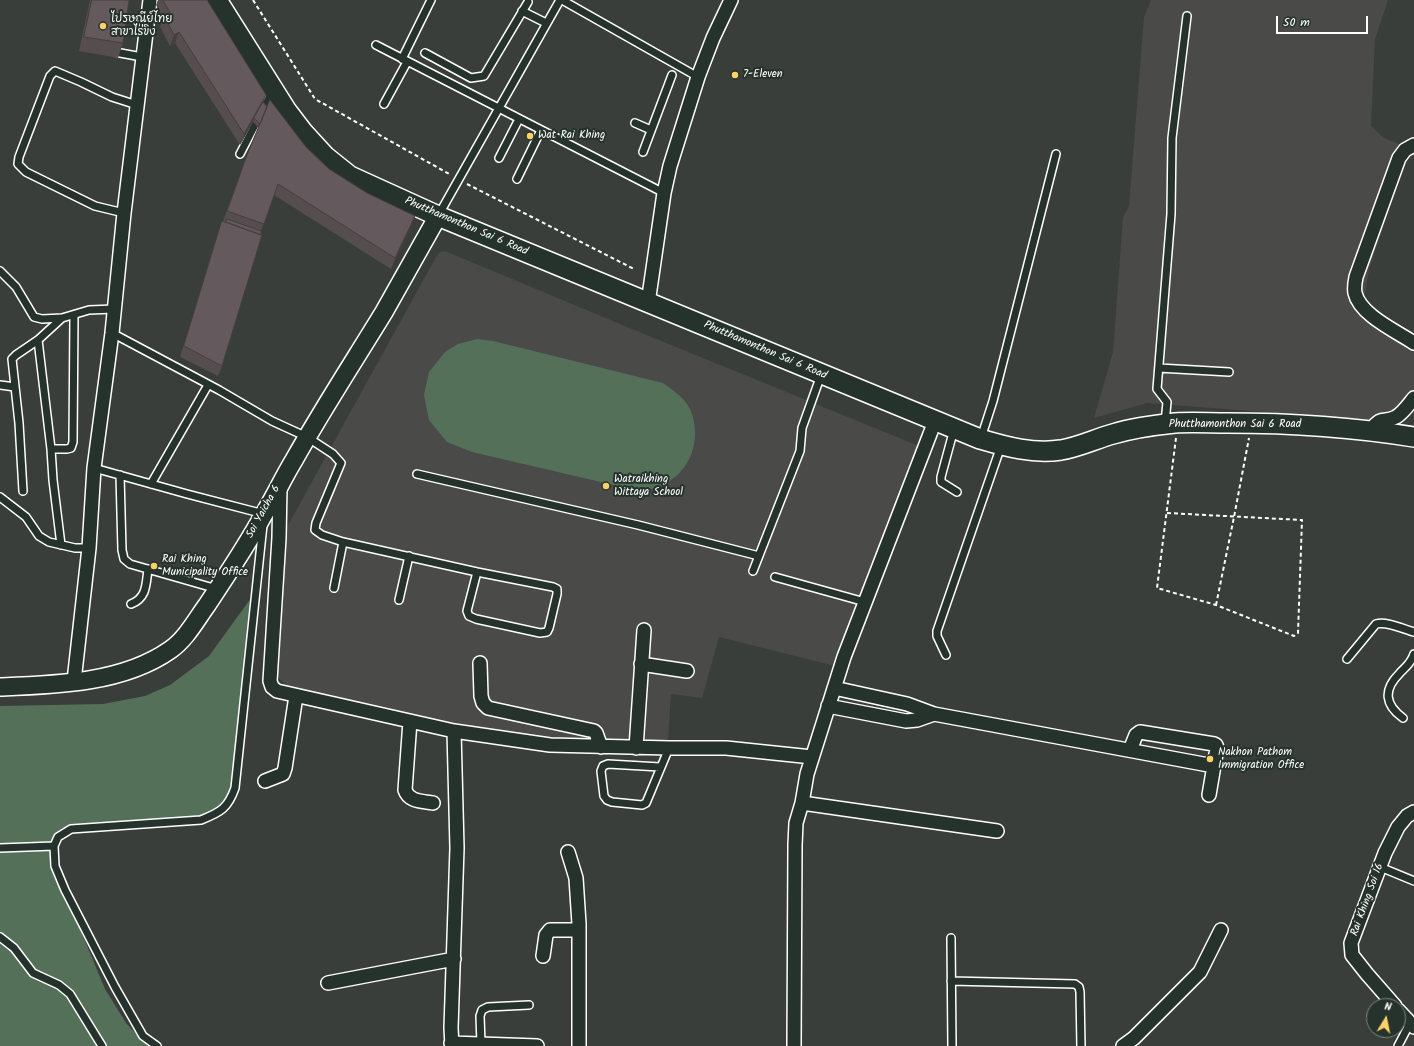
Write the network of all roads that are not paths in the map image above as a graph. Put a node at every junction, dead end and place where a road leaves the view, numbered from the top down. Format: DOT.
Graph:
graph roads {
  1 [pos="150,0"];
  2 [pos="217,0"];
  3 [pos="431,0"];
  4 [pos="561,0"];
  5 [pos="731,0"];
  6 [pos="528,2"];
  7 [pos="522,11"];
  8 [pos="1187,16"];
  9 [pos="546,23"];
  10 [pos="113,42"];
  11 [pos="376,45"];
  12 [pos="425,53"];
  13 [pos="142,57"];
  14 [pos="404,60"];
  15 [pos="672,75"];
  16 [pos="698,77"];
  17 [pos="274,89"];
  18 [pos="384,104"];
  19 [pos="137,105"];
  20 [pos="499,109"];
  21 [pos="519,119"];
  22 [pos="635,123"];
  23 [pos="541,130"];
  24 [pos="651,130"];
  25 [pos="1414,146"];
  26 [pos="643,152"];
  27 [pos="240,154"];
  28 [pos="1056,154"];
  29 [pos="499,158"];
  30 [pos="517,179"];
  31 [pos="664,193"];
  32 [pos="124,213"];
  33 [pos="438,216"];
  34 [pos="0,271"];
  35 [pos="648,303"];
  36 [pos="114,309"];
  37 [pos="74,315"];
  38 [pos="62,318"];
  39 [pos="112,333"];
  40 [pos="38,340"];
  41 [pos="1414,343"];
  42 [pos="1159,368"];
  43 [pos="1229,372"];
  44 [pos="821,375"];
  45 [pos="208,384"];
  46 [pos="0,385"];
  47 [pos="15,387"];
  48 [pos="1414,398"];
  49 [pos="935,421"];
  50 [pos="1171,424"];
  51 [pos="954,430"];
  52 [pos="1374,430"];
  53 [pos="1411,436"];
  54 [pos="307,437"];
  55 [pos="980,439"];
  56 [pos="1001,446"];
  57 [pos="51,449"];
  58 [pos="94,468"];
  59 [pos="417,474"];
  60 [pos="120,475"];
  61 [pos="280,483"];
  62 [pos="151,484"];
  63 [pos="23,491"];
  64 [pos="957,492"];
  65 [pos="0,497"];
  66 [pos="265,514"];
  67 [pos="343,542"];
  68 [pos="61,546"];
  69 [pos="88,548"];
  70 [pos="408,556"];
  71 [pos="759,556"];
  72 [pos="148,569"];
  73 [pos="753,571"];
  74 [pos="477,572"];
  75 [pos="774,577"];
  76 [pos="334,588"];
  77 [pos="217,589"];
  78 [pos="399,600"];
  79 [pos="865,602"];
  80 [pos="131,604"];
  81 [pos="644,630"];
  82 [pos="1414,632"];
  83 [pos="1414,654"];
  84 [pos="946,655"];
  85 [pos="1347,660"];
  86 [pos="480,663"];
  87 [pos="642,664"];
  88 [pos="687,671"];
  89 [pos="74,681"];
  90 [pos="0,687"];
  91 [pos="834,688"];
  92 [pos="296,696"];
  93 [pos="828,706"];
  94 [pos="934,714"];
  95 [pos="1403,718"];
  96 [pos="410,721"];
  97 [pos="454,731"];
  98 [pos="601,747"];
  99 [pos="636,748"];
  100 [pos="669,748"];
  101 [pos="1130,750"];
  102 [pos="812,757"];
  103 [pos="1214,766"];
  104 [pos="660,767"];
  105 [pos="265,781"];
  106 [pos="1209,795"];
  107 [pos="433,803"];
  108 [pos="802,803"];
  109 [pos="1414,812"];
  110 [pos="997,832"];
  111 [pos="54,846"];
  112 [pos="0,848"];
  113 [pos="568,852"];
  114 [pos="1380,867"];
  115 [pos="1414,881"];
  116 [pos="579,930"];
  117 [pos="1221,930"];
  118 [pos="0,937"];
  119 [pos="951,938"];
  120 [pos="543,956"];
  121 [pos="454,959"];
  122 [pos="951,981"];
  123 [pos="328,983"];
  124 [pos="1388,998"];
  125 [pos="529,1005"];
  126 [pos="1413,1022"];
  127 [pos="452,1044"];
  128 [pos="481,1044"];
  129 [pos="102,1046"];
  130 [pos="157,1046"];
  131 [pos="537,1046"];
  132 [pos="579,1046"];
  133 [pos="794,1046"];
  134 [pos="952,1046"];
  135 [pos="1081,1046"];
  136 [pos="1123,1046"];
  137 [pos="1398,1046"];
  1 -- 13 [label="street"];
  2 -- 17 [label="main road, Phutthamonthon Sai 6 Road"];
  3 -- 14 [label="lane"];
  4 -- 9 [label="lane"];
  4 -- 16 [label="lane"];
  5 -- 16 [label="street"];
  6 -- 7 [label="lane"];
  7 -- 9 [label="lane"];
  7 -- 12 [label="lane"];
  8 -- 42 [label="lane"];
  9 -- 20 [label="lane"];
  10 -- 13 [label="lane"];
  11 -- 14 [label="lane"];
  13 -- 19 [label="street"];
  14 -- 18 [label="lane"];
  14 -- 20 [label="lane"];
  15 -- 24 [label="lane"];
  16 -- 31 [label="street"];
  17 -- 27 [label="lane"];
  17 -- 33 [label="main road, Phutthamonthon Sai 6 Road"];
  19 -- 32 [label="street"];
  19 -- 32 [label="lane"];
  20 -- 21 [label="lane"];
  20 -- 33 [label="lane"];
  21 -- 23 [label="lane"];
  21 -- 29 [label="lane"];
  22 -- 24 [label="lane"];
  23 -- 30 [label="lane"];
  23 -- 31 [label="lane"];
  24 -- 26 [label="lane"];
  25 -- 41 [label="street"];
  28 -- 55 [label="lane"];
  31 -- 35 [label="street"];
  32 -- 36 [label="street"];
  33 -- 35 [label="main road, Phutthamonthon Sai 6 Road"];
  33 -- 54 [label="street, Soi Yaicha 6"];
  34 -- 38 [label="lane"];
  35 -- 44 [label="main road, Phutthamonthon Sai 6 Road"];
  36 -- 37 [label="lane"];
  36 -- 39 [label="street"];
  37 -- 38 [label="lane"];
  37 -- 57 [label="lane"];
  38 -- 40 [label="lane"];
  39 -- 45 [label="lane"];
  39 -- 58 [label="street"];
  40 -- 47 [label="lane"];
  40 -- 57 [label="lane"];
  42 -- 43 [label="lane"];
  42 -- 50 [label="lane"];
  44 -- 49 [label="main road, Phutthamonthon Sai 6 Road"];
  44 -- 71 [label="lane"];
  45 -- 54 [label="lane"];
  45 -- 62 [label="lane"];
  46 -- 47 [label="lane"];
  47 -- 63 [label="lane"];
  48 -- 52 [label="street"];
  49 -- 51 [label="main road, Phutthamonthon Sai 6 Road"];
  49 -- 79 [label="street"];
  50 -- 52 [label="main road, Phutthamonthon Sai 6 Road"];
  50 -- 56 [label="main road, Phutthamonthon Sai 6 Road"];
  51 -- 55 [label="main road, Phutthamonthon Sai 6 Road"];
  51 -- 64 [label="lane"];
  52 -- 53 [label="main road, Phutthamonthon Sai 6 Road"];
  54 -- 61 [label="street, Soi Yaicha 6"];
  54 -- 67 [label="lane"];
  55 -- 56 [label="main road, Phutthamonthon Sai 6 Road"];
  56 -- 84 [label="lane"];
  57 -- 68 [label="lane"];
  58 -- 60 [label="lane"];
  58 -- 69 [label="street"];
  59 -- 71 [label="lane"];
  60 -- 62 [label="lane"];
  60 -- 72 [label="lane"];
  61 -- 66 [label="street, Soi Yaicha 6"];
  61 -- 92 [label="street"];
  62 -- 66 [label="lane"];
  65 -- 68 [label="lane"];
  66 -- 77 [label="street, Soi Yaicha 6"];
  66 -- 111 [label="lane"];
  67 -- 70 [label="lane"];
  67 -- 76 [label="lane"];
  68 -- 69 [label="lane"];
  69 -- 89 [label="street"];
  70 -- 74 [label="lane"];
  70 -- 78 [label="lane"];
  71 -- 73 [label="lane"];
  72 -- 77 [label="lane"];
  72 -- 80 [label="lane"];
  74 -- 74 [label="lane"];
  75 -- 79 [label="lane"];
  77 -- 89 [label="street, Soi Yaicha 6"];
  79 -- 91 [label="street"];
  81 -- 87 [label="street"];
  82 -- 85 [label="lane"];
  83 -- 95 [label="lane"];
  86 -- 98 [label="street"];
  87 -- 88 [label="street"];
  87 -- 99 [label="street"];
  89 -- 90 [label="street, Soi Yaicha 6"];
  91 -- 93 [label="street"];
  91 -- 94 [label="street"];
  92 -- 96 [label="street"];
  92 -- 105 [label="street"];
  93 -- 94 [label="street"];
  93 -- 102 [label="street"];
  94 -- 101 [label="street"];
  96 -- 97 [label="street"];
  96 -- 107 [label="street"];
  97 -- 98 [label="street"];
  97 -- 121 [label="street"];
  98 -- 99 [label="street"];
  99 -- 100 [label="street"];
  100 -- 102 [label="street"];
  100 -- 104 [label="lane"];
  101 -- 103 [label="street"];
  101 -- 103 [label="street"];
  102 -- 108 [label="street"];
  103 -- 106 [label="street"];
  104 -- 104 [label="lane"];
  108 -- 110 [label="street"];
  108 -- 133 [label="street"];
  109 -- 114 [label="street, Rai Khing Soi 16"];
  111 -- 112 [label="lane"];
  111 -- 130 [label="lane"];
  113 -- 116 [label="street"];
  114 -- 115 [label="lane"];
  114 -- 124 [label="street, Rai Khing Soi 16"];
  116 -- 120 [label="street"];
  116 -- 132 [label="street"];
  117 -- 136 [label="street"];
  118 -- 129 [label="lane"];
  119 -- 122 [label="lane"];
  121 -- 123 [label="street"];
  121 -- 127 [label="street"];
  122 -- 134 [label="lane"];
  122 -- 135 [label="lane"];
  125 -- 128 [label="lane"];
  126 -- 137 [label="lane"];
  127 -- 128 [label="street"];
  128 -- 131 [label="street"];
}
